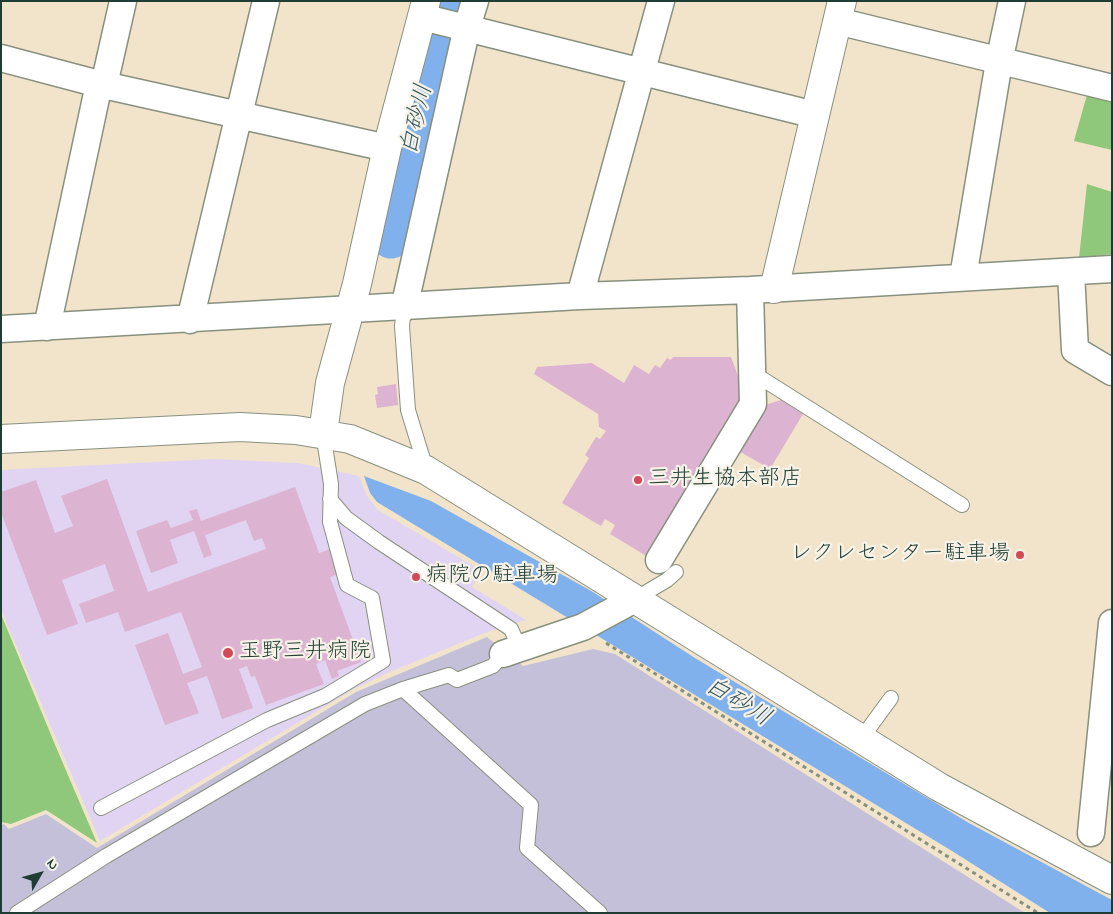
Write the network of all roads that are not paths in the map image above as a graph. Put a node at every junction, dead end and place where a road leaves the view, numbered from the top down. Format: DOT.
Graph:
graph roads {
  1 [pos="123,1"];
  2 [pos="266,1"];
  3 [pos="474,1"];
  4 [pos="661,1"];
  5 [pos="1012,1"];
  6 [pos="840,11"];
  7 [pos="442,18"];
  8 [pos="1,58"];
  9 [pos="999,62"];
  10 [pos="641,74"];
  11 [pos="102,85"];
  12 [pos="1112,88"];
  13 [pos="815,115"];
  14 [pos="239,116"];
  15 [pos="387,148"];
  16 [pos="1112,269"];
  17 [pos="1071,272"];
  18 [pos="963,277"];
  19 [pos="762,289"];
  20 [pos="580,296"];
  21 [pos="404,308"];
  22 [pos="351,310"];
  23 [pos="190,320"];
  24 [pos="47,327"];
  25 [pos="1,329"];
  26 [pos="1112,372"];
  27 [pos="752,373"];
  28 [pos="323,433"];
  29 [pos="1,439"];
  30 [pos="426,470"];
  31 [pos="330,499"];
  32 [pos="962,505"];
  33 [pos="668,566"];
  34 [pos="627,604"];
  35 [pos="1112,623"];
  36 [pos="512,651"];
  37 [pos="402,689"];
  38 [pos="891,698"];
  39 [pos="861,739"];
  40 [pos="100,808"];
  41 [pos="1091,833"];
  42 [pos="1112,880"];
  43 [pos="17,913"];
  44 [pos="600,913"];
  1 -- 11 [label="street"];
  2 -- 14 [label="street"];
  3 -- 7 [label="street"];
  4 -- 10 [label="street"];
  5 -- 9 [label="street"];
  6 -- 9 [label="street"];
  6 -- 13 [label="street"];
  7 -- 10 [label="street"];
  7 -- 15 [label="street"];
  7 -- 21 [label="street"];
  8 -- 11 [label="street"];
  9 -- 12 [label="street"];
  9 -- 18 [label="street"];
  10 -- 13 [label="street"];
  10 -- 20 [label="street"];
  11 -- 14 [label="street"];
  11 -- 24 [label="street"];
  13 -- 19 [label="street"];
  14 -- 15 [label="street"];
  14 -- 23 [label="street"];
  15 -- 22 [label="street"];
  16 -- 17 [label="street"];
  17 -- 18 [label="street"];
  17 -- 26 [label="street"];
  18 -- 19 [label="street"];
  19 -- 20 [label="street"];
  19 -- 27 [label="street"];
  20 -- 21 [label="street"];
  21 -- 22 [label="street"];
  21 -- 30 [label="lane"];
  22 -- 23 [label="street"];
  22 -- 28 [label="street"];
  23 -- 24 [label="street"];
  24 -- 25 [label="street"];
  27 -- 32 [label="lane"];
  27 -- 33 [label="street"];
  28 -- 29 [label="street"];
  28 -- 30 [label="street"];
  28 -- 31 [label="lane"];
  30 -- 34 [label="street"];
  31 -- 36 [label="lane"];
  31 -- 40 [label="lane"];
  33 -- 34 [label="lane"];
  34 -- 36 [label="street"];
  34 -- 39 [label="street"];
  35 -- 41 [label="street"];
  36 -- 37 [label="lane"];
  37 -- 43 [label="lane"];
  37 -- 44 [label="lane"];
  38 -- 39 [label="lane"];
  39 -- 42 [label="street"];
}
